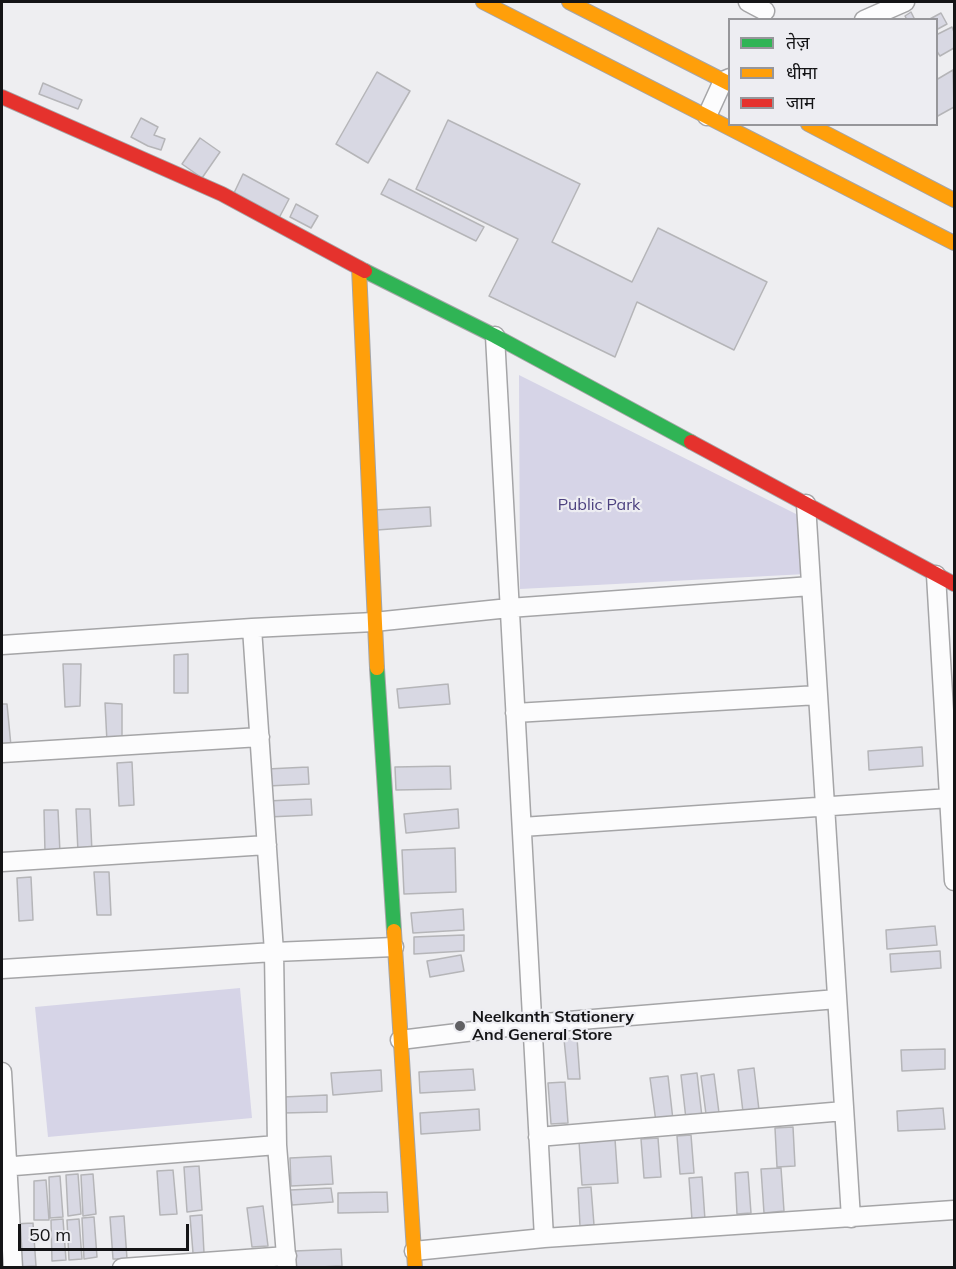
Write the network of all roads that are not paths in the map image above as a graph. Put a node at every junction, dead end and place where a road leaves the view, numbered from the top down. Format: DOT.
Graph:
graph roads {
  1 [pos="483,2"];
  2 [pos="569,2"];
  3 [pos="748,2"];
  4 [pos="905,2"];
  5 [pos="765,11"];
  6 [pos="869,18"];
  7 [pos="727,81"];
  8 [pos="2,97"];
  9 [pos="707,116"];
  10 [pos="812,126"];
  11 [pos="954,200"];
  12 [pos="954,243"];
  13 [pos="359,268"];
  14 [pos="495,336"];
  15 [pos="806,504"];
  16 [pos="936,574"];
  17 [pos="954,584"];
  18 [pos="811,586"];
  19 [pos="509,608"];
  20 [pos="374,622"];
  21 [pos="252,628"];
  22 [pos="2,645"];
  23 [pos="818,695"];
  24 [pos="515,713"];
  25 [pos="260,737"];
  26 [pos="2,753"];
  27 [pos="950,798"];
  28 [pos="825,807"];
  29 [pos="522,827"];
  30 [pos="267,845"];
  31 [pos="2,862"];
  32 [pos="954,881"];
  33 [pos="394,947"];
  34 [pos="274,952"];
  35 [pos="2,969"];
  36 [pos="837,999"];
  37 [pos="532,1024"];
  38 [pos="400,1040"];
  39 [pos="2,1072"];
  40 [pos="844,1111"];
  41 [pos="538,1137"];
  42 [pos="277,1145"];
  43 [pos="4,1166"];
  44 [pos="954,1210"];
  45 [pos="851,1218"];
  46 [pos="544,1238"];
  47 [pos="414,1259"];
  48 [pos="287,1262"];
  49 [pos="13,1268"];
  50 [pos="122,1268"];
  1 -- 9 [label="street"];
  2 -- 7 [label="street"];
  3 -- 5 [label="street"];
  4 -- 6 [label="street"];
  7 -- 9 [label="street"];
  8 -- 13 [label="street"];
  9 -- 12 [label="street"];
  10 -- 11 [label="street"];
  13 -- 14 [label="street"];
  13 -- 20 [label="street"];
  14 -- 15 [label="street"];
  14 -- 19 [label="street"];
  15 -- 16 [label="street"];
  15 -- 18 [label="street"];
  16 -- 17 [label="street"];
  16 -- 27 [label="street"];
  18 -- 19 [label="street"];
  18 -- 23 [label="street"];
  19 -- 20 [label="street"];
  19 -- 24 [label="street"];
  20 -- 21 [label="street"];
  20 -- 33 [label="street"];
  21 -- 22 [label="street"];
  21 -- 25 [label="street"];
  23 -- 24 [label="street"];
  23 -- 28 [label="street"];
  24 -- 29 [label="street"];
  25 -- 26 [label="street"];
  25 -- 30 [label="street"];
  27 -- 28 [label="street"];
  27 -- 32 [label="street"];
  28 -- 29 [label="street"];
  28 -- 36 [label="street"];
  29 -- 37 [label="street"];
  30 -- 31 [label="street"];
  30 -- 34 [label="street"];
  33 -- 34 [label="street"];
  33 -- 38 [label="street"];
  34 -- 35 [label="street"];
  34 -- 42 [label="street"];
  36 -- 37 [label="street"];
  36 -- 40 [label="street"];
  37 -- 38 [label="street"];
  37 -- 41 [label="street"];
  38 -- 47 [label="street"];
  39 -- 43 [label="street"];
  40 -- 41 [label="street"];
  40 -- 45 [label="street"];
  41 -- 46 [label="street"];
  42 -- 43 [label="street"];
  42 -- 48 [label="street"];
  43 -- 49 [label="street"];
  44 -- 45 [label="street"];
  45 -- 46 [label="street"];
  46 -- 47 [label="street"];
  48 -- 50 [label="street"];
}
